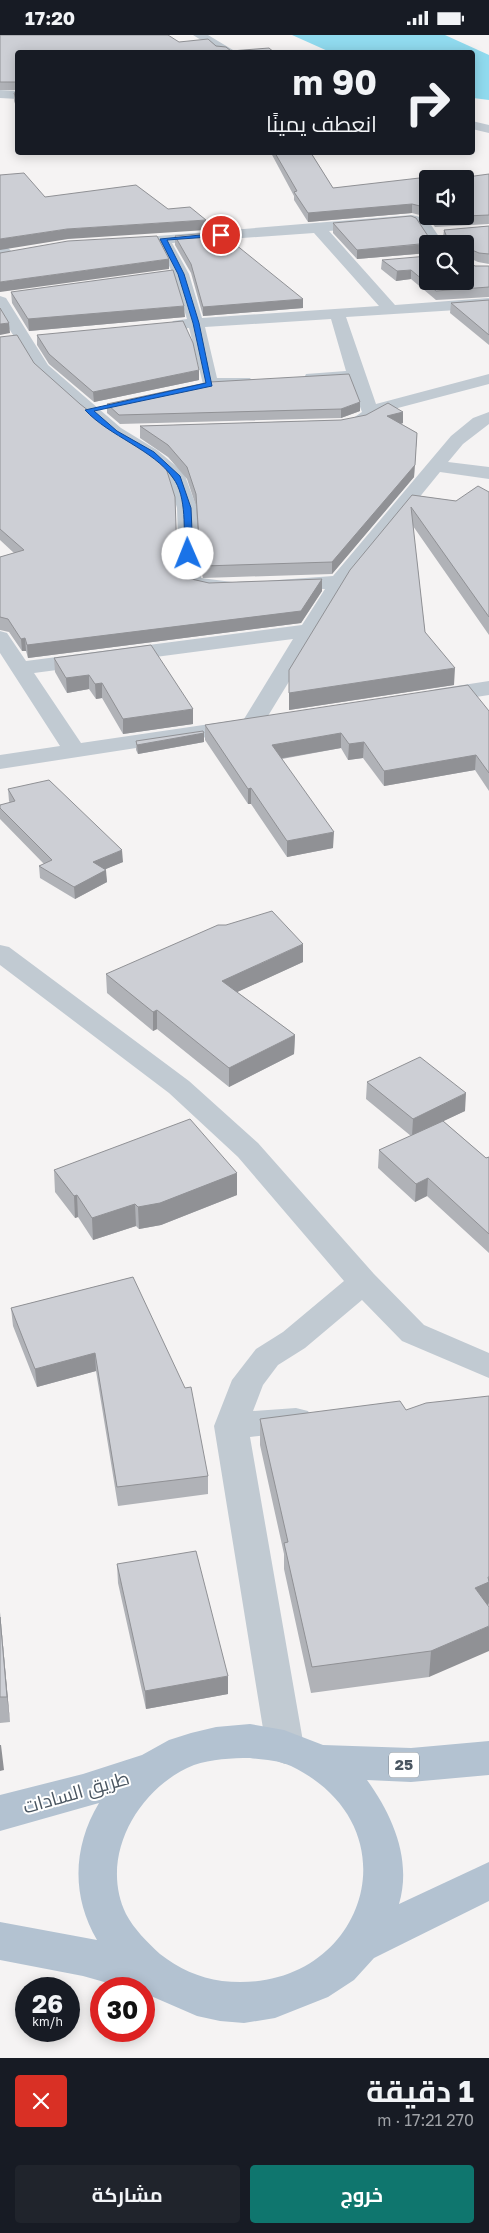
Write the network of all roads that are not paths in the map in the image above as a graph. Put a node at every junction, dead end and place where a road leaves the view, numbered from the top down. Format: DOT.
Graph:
graph roads {
  1 [pos="199,35"];
  2 [pos="226,50"];
  3 [pos="0,94"];
  4 [pos="15,95"];
  5 [pos="475,126"];
  6 [pos="489,129"];
  7 [pos="318,228"];
  8 [pos="450,232"];
  9 [pos="431,235"];
  10 [pos="443,235"];
  11 [pos="163,239"];
  12 [pos="144,240"];
  13 [pos="3,253"];
  14 [pos="25,253"];
  15 [pos="371,264"];
  16 [pos="352,266"];
  17 [pos="181,274"];
  18 [pos="162,277"];
  19 [pos="39,286"];
  20 [pos="18,296"];
  21 [pos="0,300"];
  22 [pos="489,303"];
  23 [pos="391,310"];
  24 [pos="337,313"];
  25 [pos="196,323"];
  26 [pos="167,325"];
  27 [pos="42,336"];
  28 [pos="15,339"];
  29 [pos="356,376"];
  30 [pos="297,379"];
  31 [pos="489,379"];
  32 [pos="258,381"];
  33 [pos="210,384"];
  34 [pos="191,388"];
  35 [pos="107,406"];
  36 [pos="88,410"];
  37 [pos="371,414"];
  38 [pos="489,417"];
  39 [pos="341,425"];
  40 [pos="142,430"];
  41 [pos="115,432"];
  42 [pos="436,466"];
  43 [pos="488,483"];
  44 [pos="339,582"];
  45 [pos="269,585"];
  46 [pos="239,586"];
  47 [pos="308,631"];
  48 [pos="0,637"];
  49 [pos="20,668"];
  50 [pos="489,688"];
  51 [pos="420,699"];
  52 [pos="282,719"];
  53 [pos="252,724"];
  54 [pos="75,751"];
  55 [pos="0,762"];
  56 [pos="0,953"];
  57 [pos="363,1282"];
  58 [pos="489,1366"];
  59 [pos="330,1417"];
  60 [pos="231,1426"];
  61 [pos="302,1755"];
  62 [pos="489,1758"];
  63 [pos="151,1769"];
  64 [pos="0,1813"];
  65 [pos="489,1881"];
  66 [pos="0,1941"];
  67 [pos="360,1944"];
  68 [pos="154,1976"];
  1 -- 2 [label="street"];
  3 -- 4 [label="street"];
  5 -- 6 [label="street"];
  7 -- 9 [label="street"];
  7 -- 11 [label="street"];
  7 -- 16 [label="street"];
  8 -- 10 [label="street"];
  11 -- 12 [label="street"];
  11 -- 17 [label="street"];
  13 -- 14 [label="street"];
  13 -- 19 [label="street"];
  15 -- 16 [label="street"];
  16 -- 23 [label="street"];
  17 -- 18 [label="street"];
  17 -- 25 [label="street"];
  20 -- 21 [label="street"];
  21 -- 28 [label="street"];
  22 -- 23 [label="street"];
  23 -- 24 [label="street"];
  24 -- 25 [label="street"];
  24 -- 29 [label="street"];
  25 -- 26 [label="street"];
  25 -- 33 [label="street"];
  27 -- 28 [label="street"];
  28 -- 36 [label="street"];
  29 -- 30 [label="street"];
  29 -- 37 [label="street"];
  31 -- 37 [label="street"];
  32 -- 33 [label="street"];
  33 -- 34 [label="street"];
  35 -- 36 [label="street"];
  36 -- 41 [label="street"];
  37 -- 39 [label="street"];
  38 -- 42 [label="street"];
  40 -- 41 [label="street"];
  41 -- 46 [label="street"];
  42 -- 43 [label="street"];
  42 -- 44 [label="street"];
  44 -- 45 [label="street"];
  44 -- 47 [label="street"];
  47 -- 49 [label="street"];
  47 -- 53 [label="street"];
  48 -- 49 [label="street"];
  49 -- 54 [label="street"];
  50 -- 51 [label="street"];
  52 -- 53 [label="street"];
  53 -- 54 [label="street"];
  54 -- 55 [label="street"];
  56 -- 57 [label="street"];
  57 -- 58 [label="street"];
  57 -- 60 [label="street"];
  59 -- 60 [label="street"];
  60 -- 61 [label="street"];
  61 -- 62 [label="main road, 25"];
  61 -- 63 [label="main road"];
  61 -- 67 [label="main road"];
  63 -- 64 [label="main road, طريق السادات"];
  63 -- 68 [label="main road"];
  65 -- 67 [label="main road"];
  66 -- 68 [label="main road"];
  67 -- 68 [label="main road"];
}
